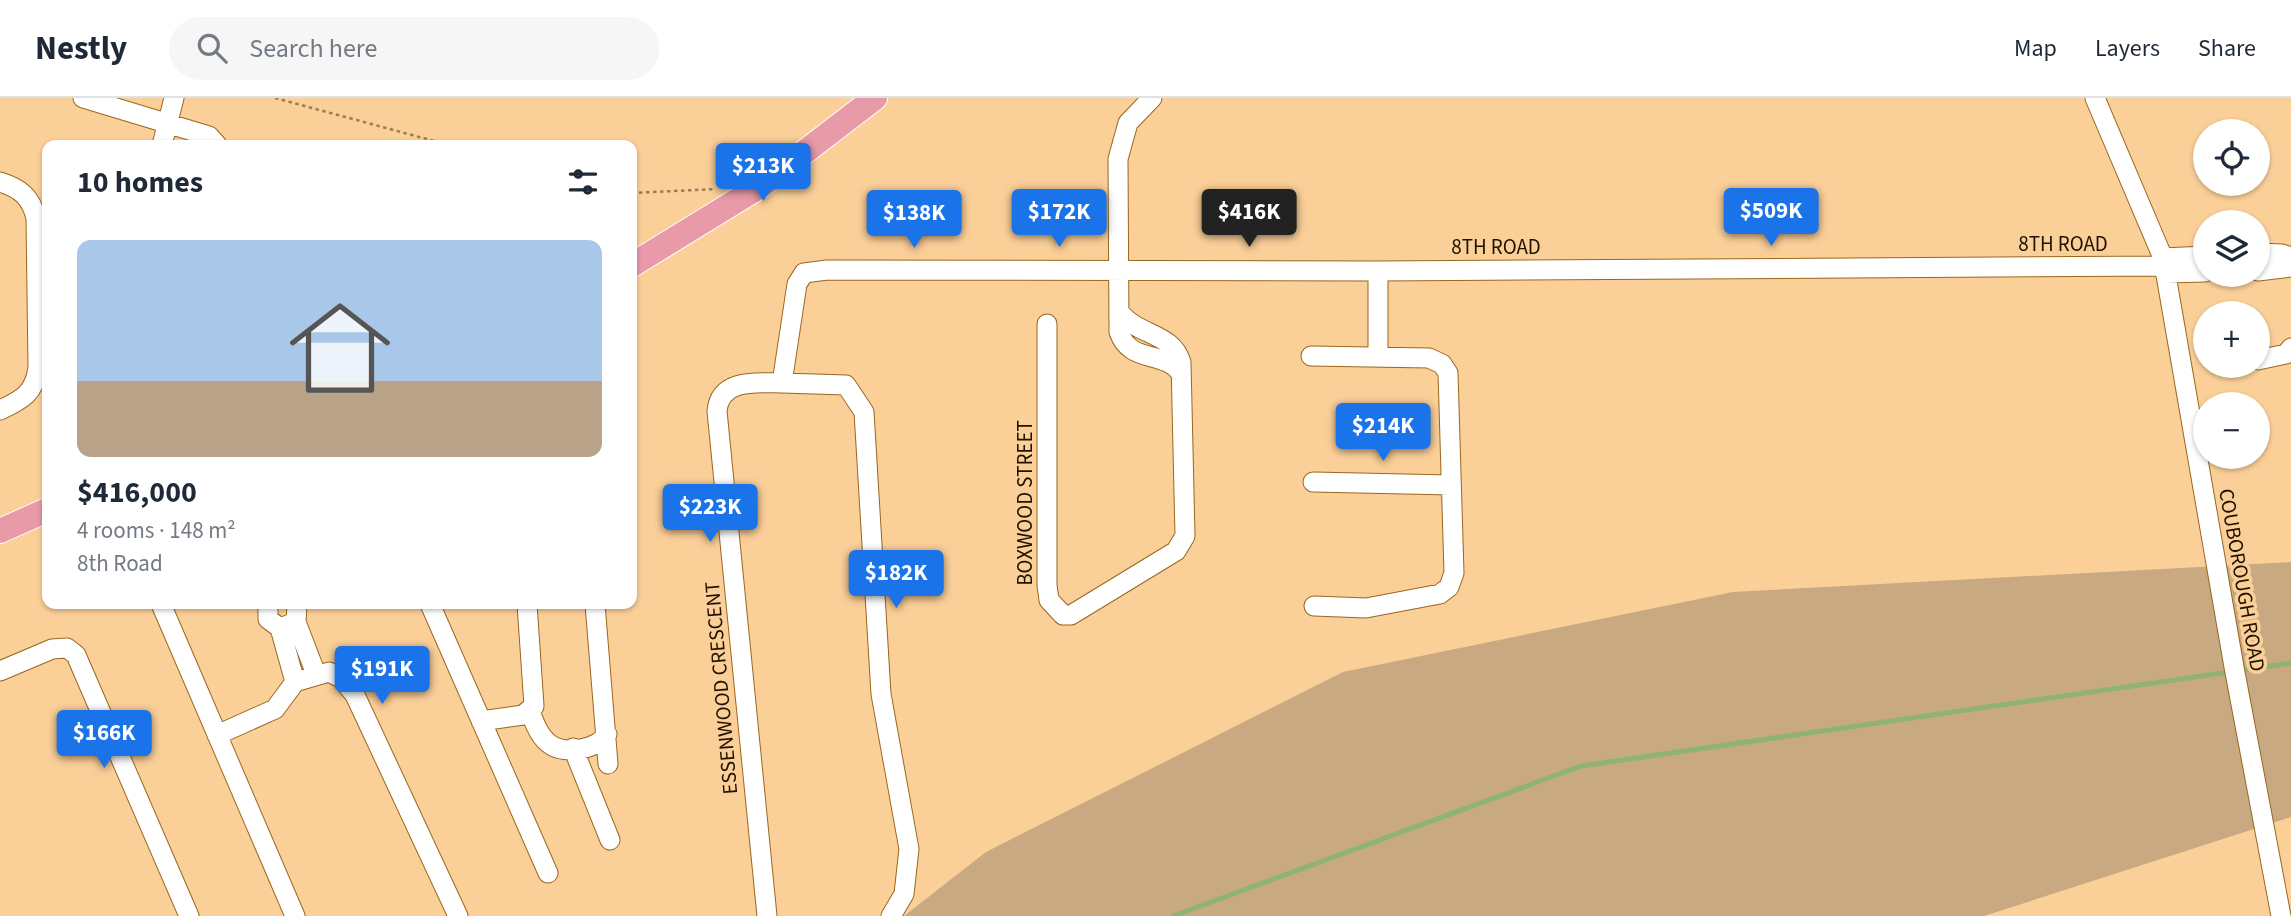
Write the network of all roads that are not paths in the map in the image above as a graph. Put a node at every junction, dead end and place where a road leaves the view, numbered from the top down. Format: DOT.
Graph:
graph roads {
  1 [pos="83,98"];
  2 [pos="174,98"];
  3 [pos="859,98"];
  4 [pos="875,98"];
  5 [pos="1152,98"];
  6 [pos="2095,98"];
  7 [pos="167,124"];
  8 [pos="163,140"];
  9 [pos="213,140"];
  10 [pos="0,182"];
  11 [pos="637,253"];
  12 [pos="2270,253"];
  13 [pos="2291,257"];
  14 [pos="2193,259"];
  15 [pos="637,262"];
  16 [pos="2164,265"];
  17 [pos="2291,267"];
  18 [pos="1119,268"];
  19 [pos="2193,270"];
  20 [pos="2270,270"];
  21 [pos="1378,271"];
  22 [pos="1047,324"];
  23 [pos="2291,348"];
  24 [pos="1378,355"];
  25 [pos="1311,356"];
  26 [pos="2270,357"];
  27 [pos="782,383"];
  28 [pos="0,410"];
  29 [pos="1313,482"];
  30 [pos="1451,485"];
  31 [pos="42,512"];
  32 [pos="42,528"];
  33 [pos="0,531"];
  34 [pos="0,547"];
  35 [pos="1314,606"];
  36 [pos="163,609"];
  37 [pos="268,609"];
  38 [pos="432,609"];
  39 [pos="527,609"];
  40 [pos="594,609"];
  41 [pos="291,618"];
  42 [pos="0,671"];
  43 [pos="316,674"];
  44 [pos="295,682"];
  45 [pos="530,712"];
  46 [pos="481,721"];
  47 [pos="607,734"];
  48 [pos="217,735"];
  49 [pos="573,748"];
  50 [pos="608,764"];
  51 [pos="610,840"];
  52 [pos="548,873"];
  53 [pos="190,916"];
  54 [pos="295,916"];
  55 [pos="458,916"];
  56 [pos="766,916"];
  57 [pos="891,916"];
  58 [pos="2281,916"];
  1 -- 7 [label="street"];
  2 -- 7 [label="street"];
  3 -- 11 [label="main road"];
  4 -- 15 [label="main road"];
  5 -- 18 [label="street, BOXWOOD STREET"];
  6 -- 16 [label="street, COUBOROUGH ROAD"];
  7 -- 8 [label="street"];
  7 -- 9 [label="street"];
  10 -- 28 [label="street"];
  12 -- 13 [label="street"];
  14 -- 16 [label="street"];
  16 -- 19 [label="street"];
  16 -- 21 [label="street, 8TH ROAD"];
  16 -- 58 [label="street, COUBOROUGH ROAD"];
  17 -- 20 [label="street"];
  18 -- 21 [label="street, 8TH ROAD"];
  18 -- 22 [label="street, BOXWOOD STREET"];
  18 -- 27 [label="street, 8TH ROAD"];
  21 -- 24 [label="street"];
  23 -- 26 [label="street"];
  24 -- 25 [label="street"];
  24 -- 30 [label="street"];
  27 -- 56 [label="street, ESSENWOOD CRESCENT"];
  27 -- 57 [label="street, ESSENWOOD CRESCENT"];
  29 -- 30 [label="street"];
  30 -- 35 [label="street"];
  31 -- 33 [label="main road"];
  32 -- 34 [label="main road"];
  36 -- 48 [label="street"];
  37 -- 41 [label="street"];
  38 -- 46 [label="street"];
  39 -- 45 [label="street"];
  40 -- 47 [label="street"];
  41 -- 43 [label="street"];
  41 -- 44 [label="street"];
  42 -- 53 [label="street"];
  43 -- 44 [label="street"];
  43 -- 55 [label="street"];
  44 -- 48 [label="street"];
  45 -- 46 [label="street"];
  45 -- 49 [label="street"];
  46 -- 52 [label="street"];
  47 -- 49 [label="street"];
  47 -- 50 [label="street"];
  48 -- 54 [label="street"];
  49 -- 51 [label="street"];
}
